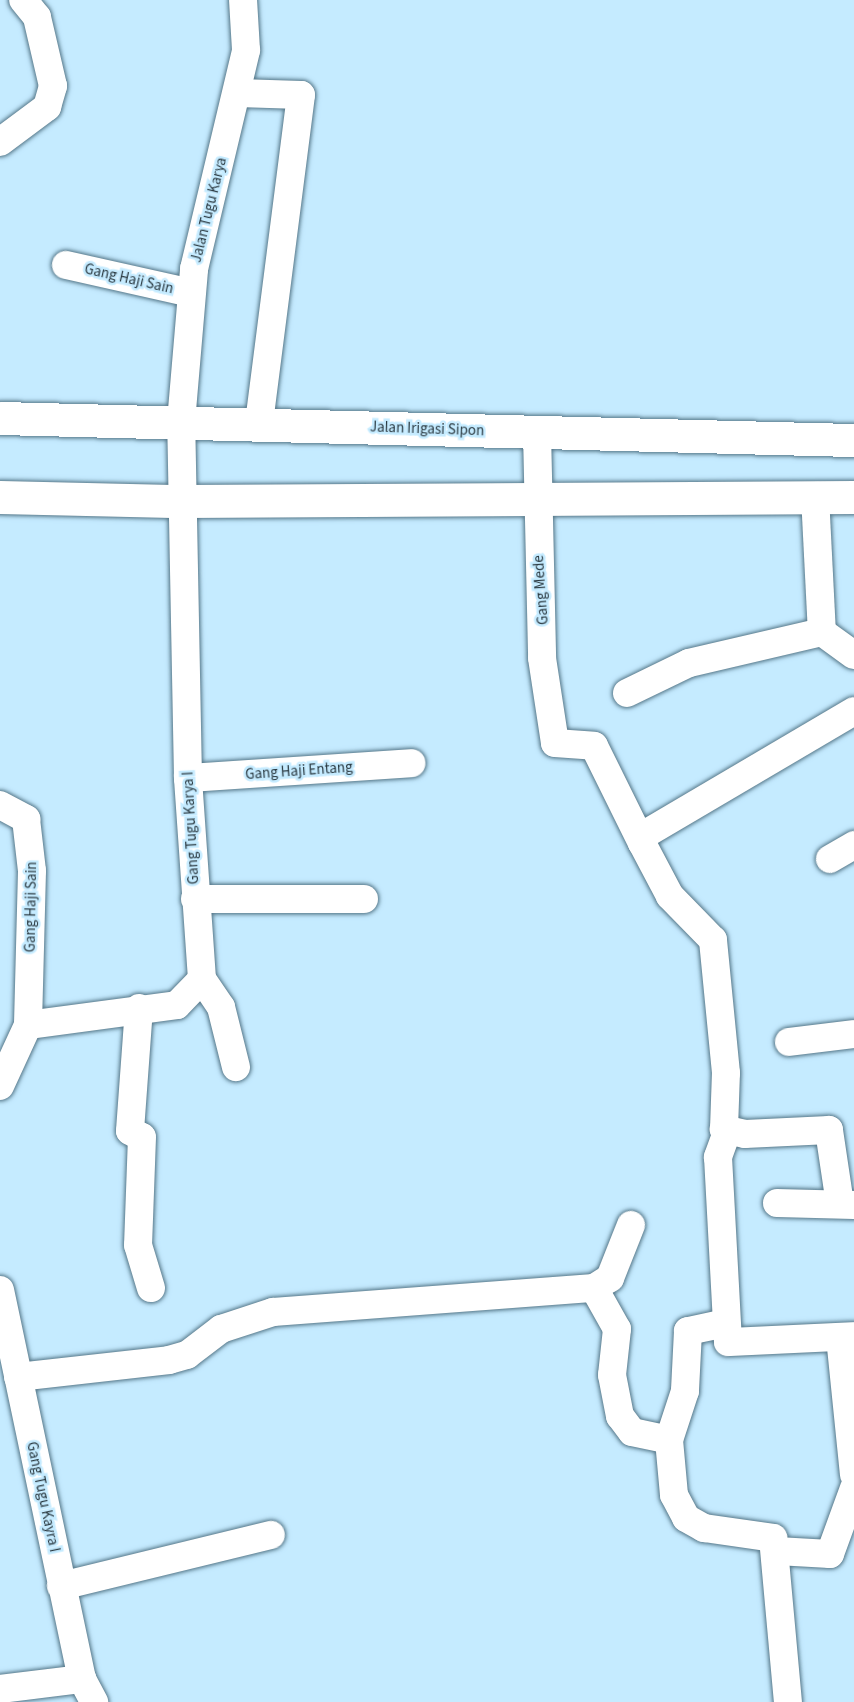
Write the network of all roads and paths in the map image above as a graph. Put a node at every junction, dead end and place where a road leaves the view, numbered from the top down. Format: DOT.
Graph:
graph roads {
  1 [pos="23,0"];
  2 [pos="243,0"];
  3 [pos="238,93"];
  4 [pos="0,142"];
  5 [pos="66,265"];
  6 [pos="191,294"];
  7 [pos="0,418"];
  8 [pos="258,424"];
  9 [pos="182,428"];
  10 [pos="854,440"];
  11 [pos="537,441"];
  12 [pos="538,490"];
  13 [pos="183,495"];
  14 [pos="815,496"];
  15 [pos="0,497"];
  16 [pos="854,497"];
  17 [pos="822,632"];
  18 [pos="854,655"];
  19 [pos="627,693"];
  20 [pos="854,711"];
  21 [pos="411,764"];
  22 [pos="188,778"];
  23 [pos="0,804"];
  24 [pos="642,843"];
  25 [pos="195,899"];
  26 [pos="364,899"];
  27 [pos="202,979"];
  28 [pos="139,1008"];
  29 [pos="28,1025"];
  30 [pos="854,1034"];
  31 [pos="789,1042"];
  32 [pos="236,1067"];
  33 [pos="0,1086"];
  34 [pos="727,1132"];
  35 [pos="777,1203"];
  36 [pos="847,1205"];
  37 [pos="631,1226"];
  38 [pos="151,1288"];
  39 [pos="594,1288"];
  40 [pos="0,1291"];
  41 [pos="726,1323"];
  42 [pos="847,1337"];
  43 [pos="18,1377"];
  44 [pos="669,1440"];
  45 [pos="854,1474"];
  46 [pos="854,1488"];
  47 [pos="271,1535"];
  48 [pos="777,1551"];
  49 [pos="61,1586"];
  50 [pos="0,1689"];
  51 [pos="88,1691"];
  52 [pos="788,1702"];
  1 -- 4 [label="street"];
  2 -- 3 [label="street, Jalan Tugu Karya"];
  3 -- 6 [label="street, Jalan Tugu Karya"];
  3 -- 8 [label="street"];
  5 -- 6 [label="street, Gang Haji Sain"];
  6 -- 9 [label="street, Jalan Tugu Karya"];
  7 -- 9 [label="street, Jalan Irigasi Sipon"];
  8 -- 9 [label="street, Jalan Irigasi Sipon"];
  8 -- 11 [label="street, Jalan Irigasi Sipon"];
  9 -- 13 [label="street, Gang Tugu Karya I"];
  10 -- 11 [label="street, Jalan Irigasi Sipon"];
  11 -- 12 [label="street, Gang Mede"];
  12 -- 13 [label="street"];
  12 -- 14 [label="street"];
  12 -- 24 [label="street, Gang Mede"];
  13 -- 15 [label="street"];
  13 -- 22 [label="street, Gang Tugu Karya I"];
  14 -- 16 [label="street"];
  14 -- 17 [label="street"];
  17 -- 18 [label="street"];
  17 -- 19 [label="street"];
  20 -- 24 [label="street"];
  21 -- 22 [label="street, Gang Haji Entang"];
  22 -- 25 [label="street, Gang Tugu Karya I"];
  23 -- 29 [label="street, Gang Haji Sain"];
  24 -- 34 [label="street"];
  25 -- 26 [label="street"];
  25 -- 27 [label="street, Gang Tugu Karya I"];
  27 -- 28 [label="street"];
  27 -- 32 [label="street"];
  28 -- 29 [label="street"];
  28 -- 38 [label="street"];
  29 -- 33 [label="street"];
  30 -- 31 [label="street"];
  34 -- 36 [label="street"];
  34 -- 41 [label="street"];
  35 -- 36 [label="street"];
  37 -- 39 [label="street"];
  39 -- 43 [label="street"];
  39 -- 44 [label="street"];
  40 -- 43 [label="street, Gang Tugu Kayra I"];
  41 -- 42 [label="street"];
  41 -- 44 [label="street"];
  42 -- 45 [label="street"];
  43 -- 49 [label="street, Gang Tugu Kayra I"];
  44 -- 48 [label="street"];
  46 -- 48 [label="street"];
  47 -- 49 [label="street"];
  48 -- 52 [label="street"];
  49 -- 51 [label="street, Gang Tugu Kayra I"];
  50 -- 51 [label="street"];
}
